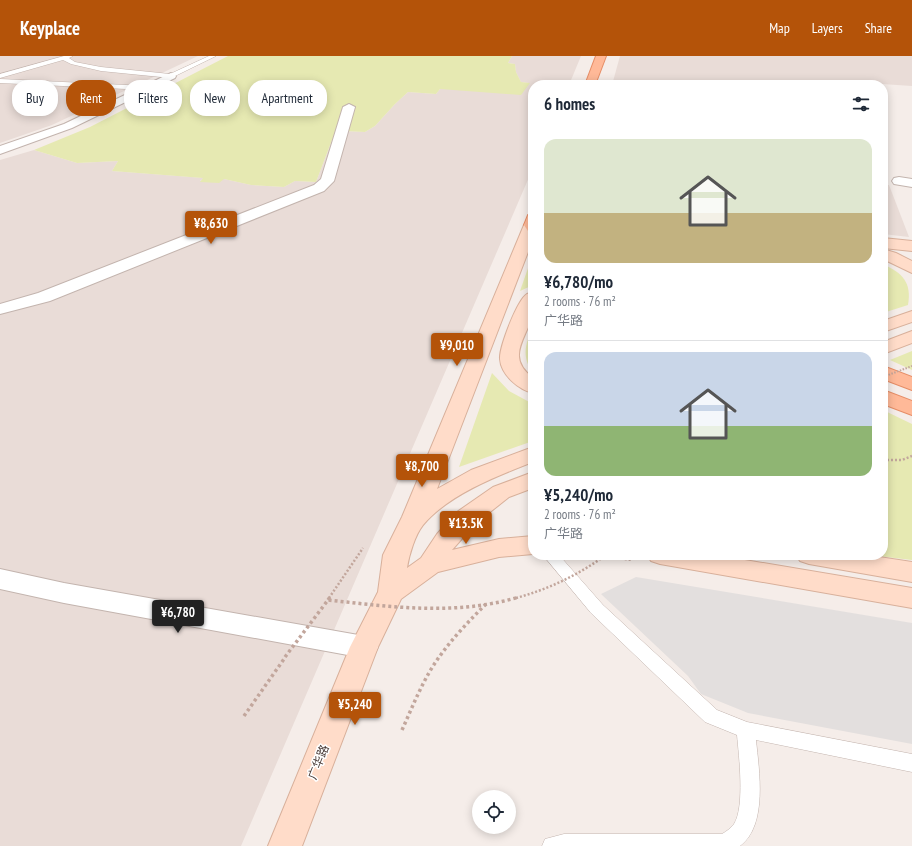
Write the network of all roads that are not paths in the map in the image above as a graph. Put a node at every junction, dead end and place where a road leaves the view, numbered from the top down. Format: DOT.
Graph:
graph roads {
  1 [pos="70,56"];
  2 [pos="213,56"];
  3 [pos="601,56"];
  4 [pos="64,58"];
  5 [pos="0,76"];
  6 [pos="172,76"];
  7 [pos="164,80"];
  8 [pos="592,80"];
  9 [pos="0,81"];
  10 [pos="124,87"];
  11 [pos="124,99"];
  12 [pos="349,107"];
  13 [pos="0,150"];
  14 [pos="528,234"];
  15 [pos="888,244"];
  16 [pos="912,246"];
  17 [pos="888,255"];
  18 [pos="912,268"];
  19 [pos="528,304"];
  20 [pos="0,309"];
  21 [pos="912,316"];
  22 [pos="888,325"];
  23 [pos="912,337"];
  24 [pos="888,346"];
  25 [pos="888,374"];
  26 [pos="528,384"];
  27 [pos="912,384"];
  28 [pos="888,398"];
  29 [pos="912,409"];
  30 [pos="528,456"];
  31 [pos="528,482"];
  32 [pos="412,521"];
  33 [pos="528,545"];
  34 [pos="554,560"];
  35 [pos="689,560"];
  36 [pos="839,560"];
  37 [pos="430,565"];
  38 [pos="912,572"];
  39 [pos="0,579"];
  40 [pos="392,592"];
  41 [pos="912,598"];
  42 [pos="364,647"];
  43 [pos="746,730"];
  44 [pos="912,763"];
  45 [pos="285,846"];
  46 [pos="552,846"];
  1 -- 4 [label="lane"];
  2 -- 6 [label="lane"];
  3 -- 8 [label="main road"];
  4 -- 5 [label="lane"];
  4 -- 6 [label="lane"];
  6 -- 7 [label="street"];
  9 -- 10 [label="lane"];
  11 -- 13 [label="street"];
  12 -- 20 [label="street"];
  14 -- 32 [label="main road"];
  15 -- 16 [label="main road"];
  17 -- 18 [label="main road"];
  19 -- 26 [label="main road"];
  21 -- 22 [label="main road"];
  23 -- 24 [label="main road"];
  25 -- 27 [label="main road"];
  28 -- 29 [label="main road"];
  30 -- 32 [label="main road"];
  31 -- 37 [label="main road"];
  32 -- 40 [label="main road"];
  33 -- 37 [label="main road"];
  34 -- 43 [label="lane"];
  35 -- 41 [label="main road"];
  36 -- 38 [label="main road"];
  37 -- 40 [label="main road"];
  39 -- 42 [label="street"];
  40 -- 42 [label="main road, 广华路"];
  42 -- 45 [label="main road, 广华路"];
  43 -- 44 [label="lane"];
  43 -- 46 [label="lane"];
}
